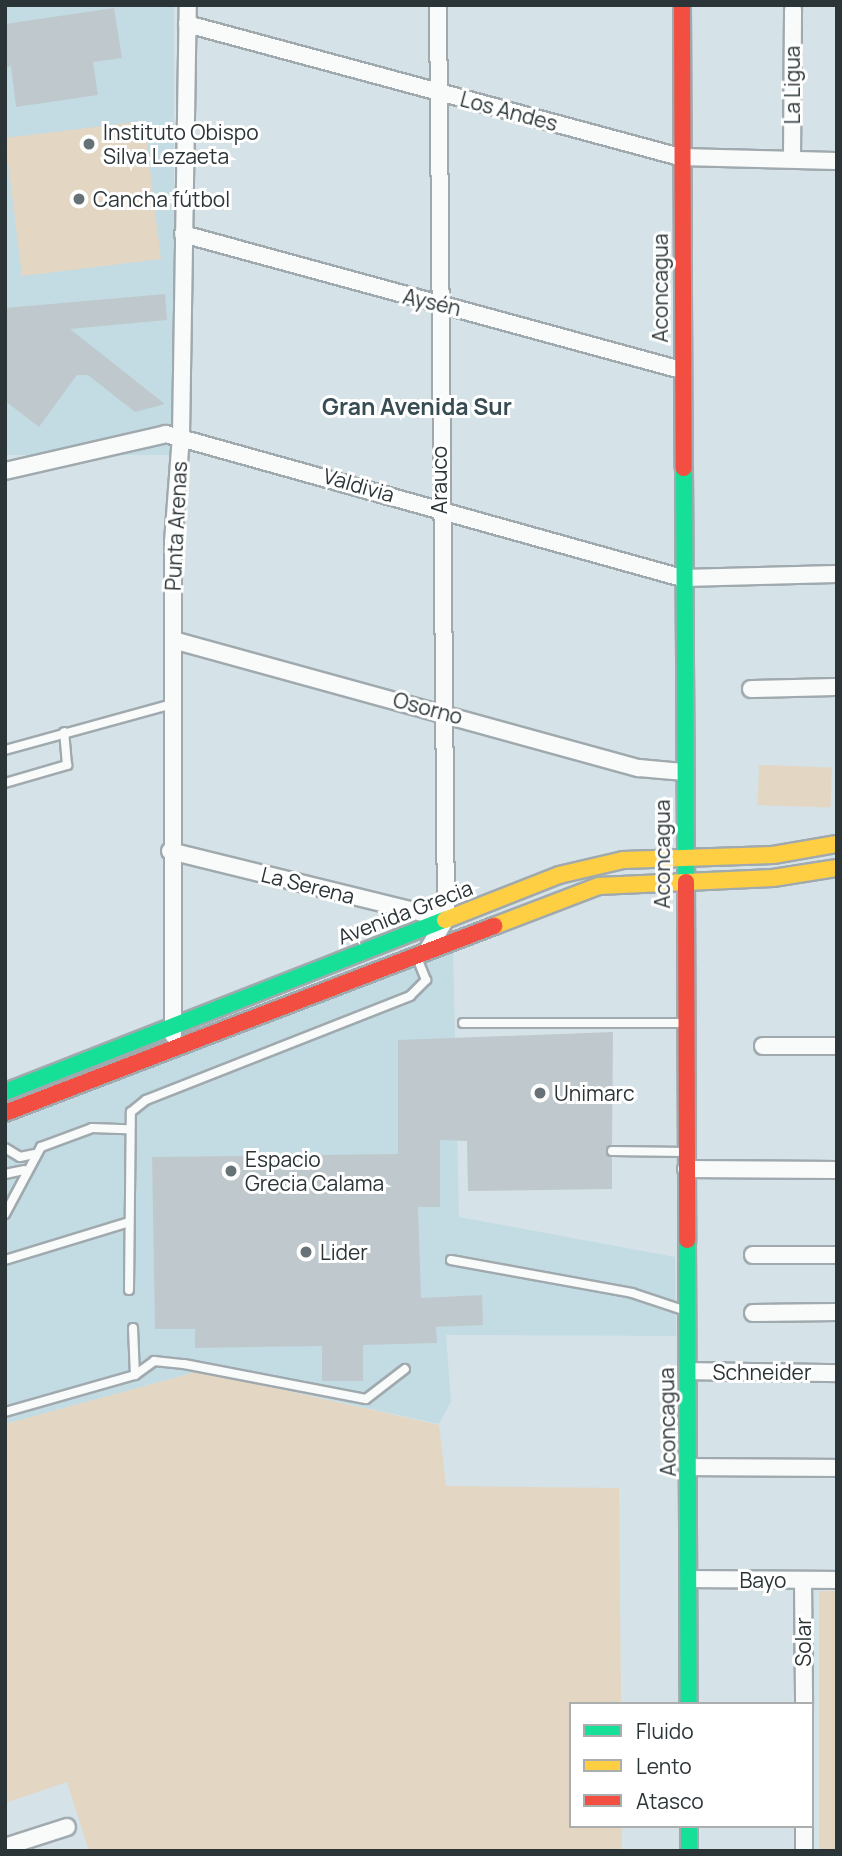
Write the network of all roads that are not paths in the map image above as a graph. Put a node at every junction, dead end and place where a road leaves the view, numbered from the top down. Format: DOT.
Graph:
graph roads {
  1 [pos="188,5"];
  2 [pos="438,5"];
  3 [pos="682,5"];
  4 [pos="793,10"];
  5 [pos="187,24"];
  6 [pos="439,92"];
  7 [pos="680,158"];
  8 [pos="792,159"];
  9 [pos="837,160"];
  10 [pos="183,234"];
  11 [pos="439,303"];
  12 [pos="681,370"];
  13 [pos="181,436"];
  14 [pos="5,471"];
  15 [pos="439,508"];
  16 [pos="837,575"];
  17 [pos="682,578"];
  18 [pos="173,640"];
  19 [pos="837,687"];
  20 [pos="751,689"];
  21 [pos="172,704"];
  22 [pos="444,713"];
  23 [pos="64,732"];
  24 [pos="5,750"];
  25 [pos="684,772"];
  26 [pos="5,783"];
  27 [pos="837,844"];
  28 [pos="170,851"];
  29 [pos="683,856"];
  30 [pos="837,868"];
  31 [pos="683,878"];
  32 [pos="446,919"];
  33 [pos="421,951"];
  34 [pos="463,1023"];
  35 [pos="683,1023"];
  36 [pos="172,1026"];
  37 [pos="173,1046"];
  38 [pos="763,1046"];
  39 [pos="837,1046"];
  40 [pos="5,1092"];
  41 [pos="5,1113"];
  42 [pos="127,1129"];
  43 [pos="5,1148"];
  44 [pos="612,1151"];
  45 [pos="685,1152"];
  46 [pos="34,1154"];
  47 [pos="686,1169"];
  48 [pos="24,1170"];
  49 [pos="837,1170"];
  50 [pos="5,1174"];
  51 [pos="5,1214"];
  52 [pos="126,1223"];
  53 [pos="753,1255"];
  54 [pos="837,1255"];
  55 [pos="5,1260"];
  56 [pos="451,1260"];
  57 [pos="129,1290"];
  58 [pos="688,1312"];
  59 [pos="837,1312"];
  60 [pos="753,1313"];
  61 [pos="133,1328"];
  62 [pos="405,1369"];
  63 [pos="688,1371"];
  64 [pos="837,1373"];
  65 [pos="135,1375"];
  66 [pos="5,1412"];
  67 [pos="689,1467"];
  68 [pos="837,1468"];
  69 [pos="690,1579"];
  70 [pos="803,1580"];
  71 [pos="837,1580"];
  72 [pos="689,1702"];
  73 [pos="804,1702"];
  74 [pos="67,1827"];
  75 [pos="689,1828"];
  76 [pos="804,1828"];
  77 [pos="5,1847"];
  78 [pos="689,1851"];
  79 [pos="804,1851"];
  1 -- 5 [label="street, Punta Arenas"];
  2 -- 6 [label="street, Arauco"];
  3 -- 7 [label="street, Aconcagua"];
  4 -- 8 [label="street, La Ligua"];
  5 -- 6 [label="street, Los Andes"];
  5 -- 10 [label="street, Punta Arenas"];
  6 -- 7 [label="street, Los Andes"];
  6 -- 11 [label="street, Arauco"];
  7 -- 8 [label="street, Los Andes"];
  7 -- 12 [label="street, Aconcagua"];
  8 -- 9 [label="street, Los Andes"];
  10 -- 11 [label="street, Aysén"];
  10 -- 13 [label="street, Punta Arenas"];
  11 -- 12 [label="street, Aysén"];
  11 -- 15 [label="street, Arauco"];
  12 -- 17 [label="street, Aconcagua"];
  13 -- 14 [label="street, Valdivia"];
  13 -- 15 [label="street, Valdivia"];
  13 -- 18 [label="street, Punta Arenas"];
  15 -- 17 [label="street, Valdivia"];
  15 -- 22 [label="street, Arauco"];
  16 -- 17 [label="street, Valdivia"];
  17 -- 25 [label="street, Aconcagua"];
  18 -- 21 [label="street, Punta Arenas"];
  18 -- 22 [label="street, Osorno"];
  19 -- 20 [label="street"];
  21 -- 23 [label="lane"];
  21 -- 28 [label="street, Punta Arenas"];
  22 -- 25 [label="street, Osorno"];
  22 -- 32 [label="street, Arauco"];
  23 -- 24 [label="lane"];
  23 -- 26 [label="lane"];
  25 -- 29 [label="street, Aconcagua"];
  27 -- 29 [label="street, Avenida Grecia"];
  28 -- 32 [label="street, La Serena"];
  28 -- 36 [label="street, Punta Arenas"];
  29 -- 31 [label="street, Aconcagua"];
  29 -- 32 [label="street, Avenida Grecia"];
  30 -- 31 [label="street, Avenida Grecia"];
  31 -- 33 [label="street, Avenida Grecia"];
  31 -- 35 [label="street, Aconcagua"];
  32 -- 33 [label="street"];
  32 -- 36 [label="street, Avenida Grecia"];
  33 -- 37 [label="street, Avenida Grecia"];
  33 -- 42 [label="lane"];
  34 -- 35 [label="lane"];
  35 -- 45 [label="street, Aconcagua"];
  36 -- 37 [label="street, Punta Arenas"];
  36 -- 40 [label="street, Avenida Grecia"];
  37 -- 41 [label="street, Avenida Grecia"];
  38 -- 39 [label="street"];
  42 -- 46 [label="lane"];
  42 -- 52 [label="lane"];
  43 -- 46 [label="lane"];
  44 -- 45 [label="lane"];
  45 -- 47 [label="street, Aconcagua"];
  46 -- 48 [label="lane"];
  47 -- 49 [label="street"];
  47 -- 58 [label="street, Aconcagua"];
  48 -- 50 [label="lane"];
  48 -- 51 [label="lane"];
  52 -- 55 [label="lane"];
  52 -- 57 [label="lane"];
  53 -- 54 [label="street"];
  56 -- 58 [label="lane"];
  58 -- 63 [label="street, Aconcagua"];
  59 -- 60 [label="street"];
  61 -- 65 [label="lane"];
  62 -- 65 [label="lane"];
  63 -- 64 [label="street, Schneider"];
  63 -- 67 [label="street, Aconcagua"];
  65 -- 66 [label="lane"];
  67 -- 68 [label="street"];
  67 -- 69 [label="street, Aconcagua"];
  69 -- 70 [label="street, Bayo"];
  69 -- 72 [label="street, Aconcagua"];
  70 -- 71 [label="street, Bayo"];
  70 -- 73 [label="street, Solar"];
  74 -- 77 [label="street"];
  75 -- 78 [label="street"];
  76 -- 79 [label="street"];
}
